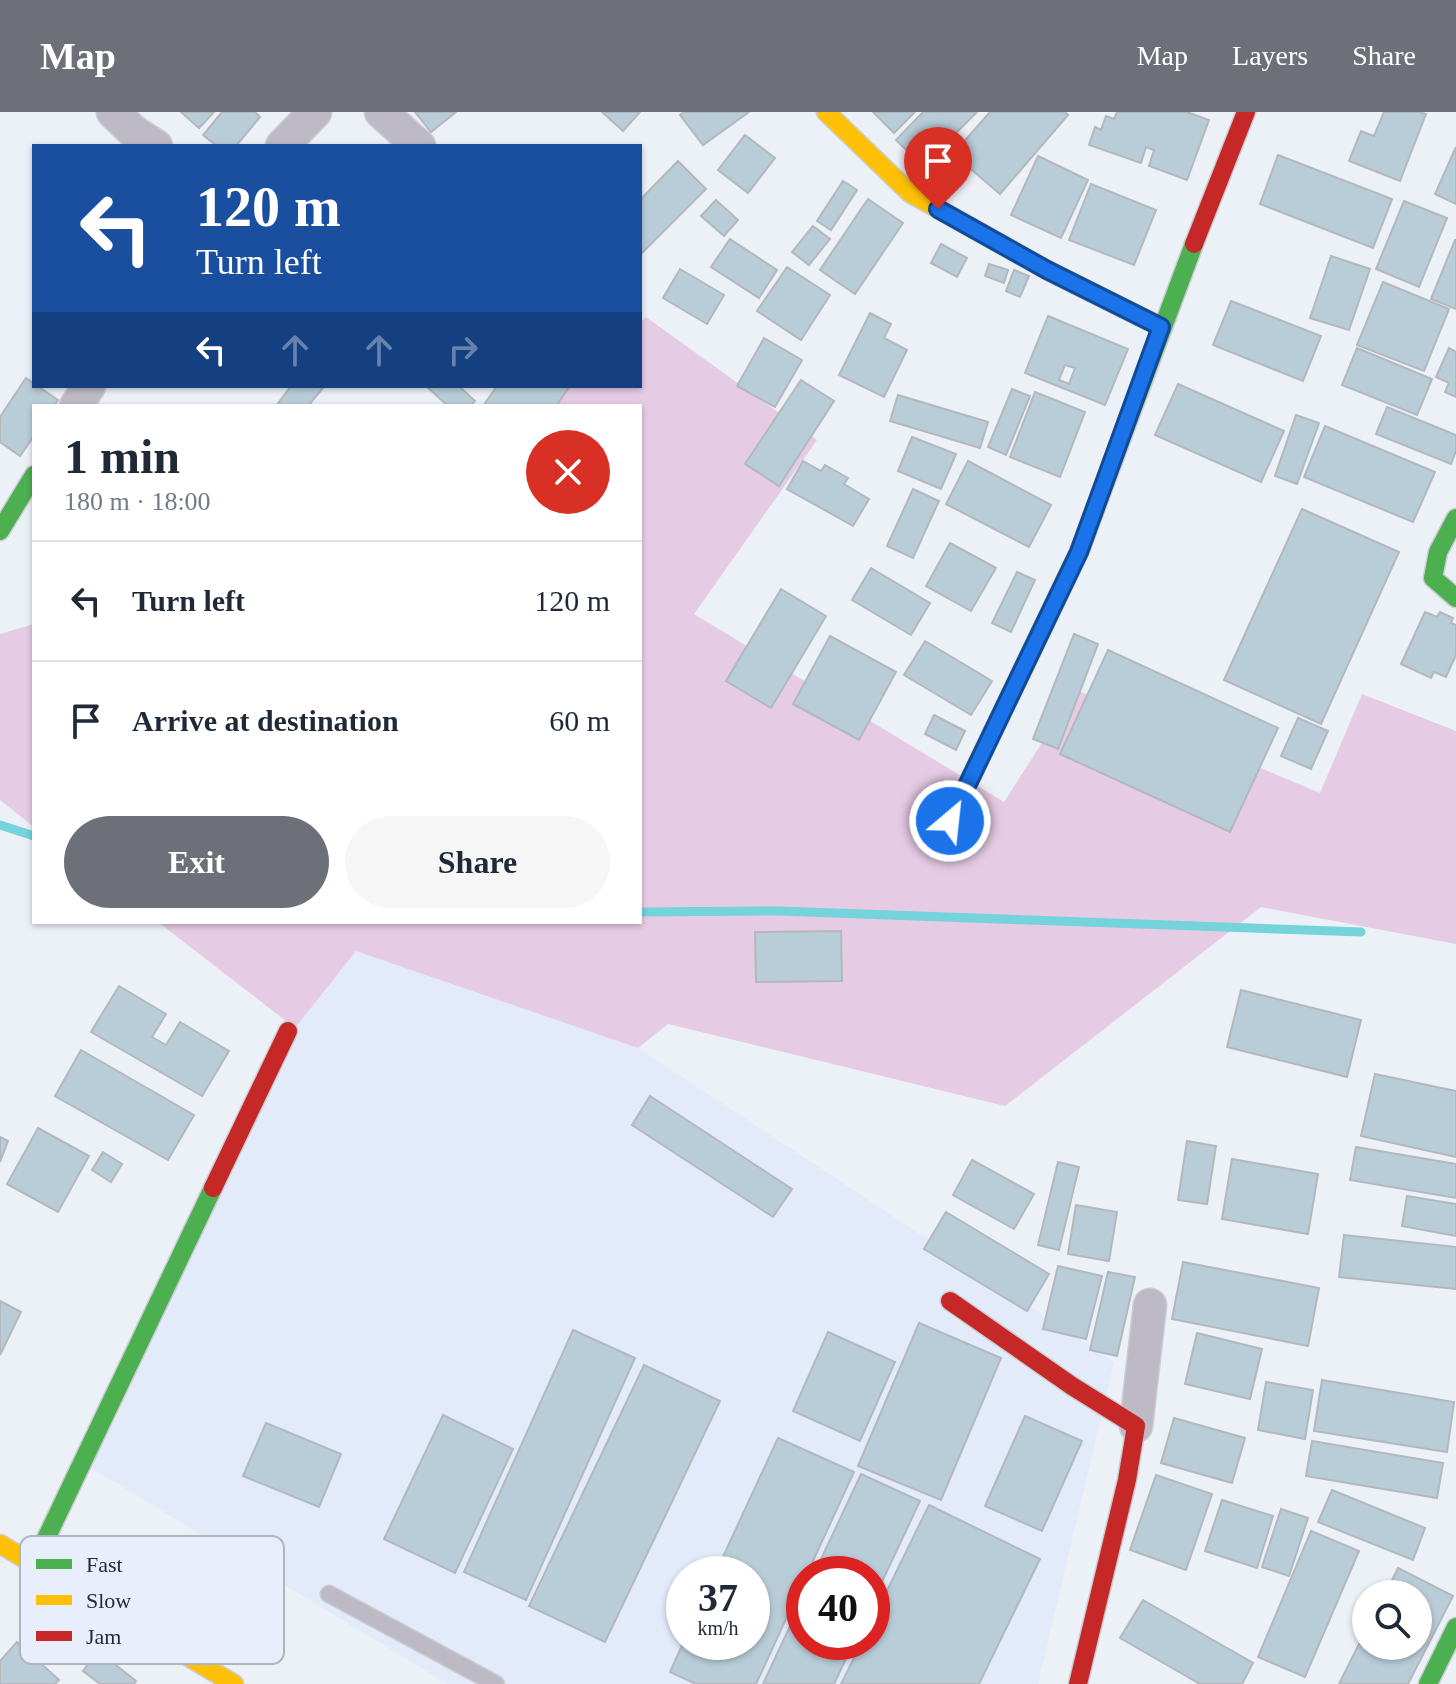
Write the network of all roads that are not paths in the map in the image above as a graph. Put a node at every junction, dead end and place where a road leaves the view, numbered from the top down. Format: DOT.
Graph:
graph roads {
  1 [pos="113,112"];
  2 [pos="315,112"];
  3 [pos="381,112"];
  4 [pos="826,112"];
  5 [pos="1246,112"];
  6 [pos="153,144"];
  7 [pos="284,144"];
  8 [pos="417,144"];
  9 [pos="1161,327"];
  10 [pos="32,478"];
  11 [pos="1456,518"];
  12 [pos="0,531"];
  13 [pos="1456,598"];
  14 [pos="950,821"];
  15 [pos="288,1031"];
  16 [pos="950,1301"];
  17 [pos="1150,1305"];
  18 [pos="1136,1426"];
  19 [pos="47,1536"];
  20 [pos="0,1544"];
  21 [pos="20,1557"];
  22 [pos="329,1594"];
  23 [pos="1456,1627"];
  24 [pos="200,1664"];
  25 [pos="234,1684"];
  26 [pos="496,1684"];
  27 [pos="1078,1684"];
  28 [pos="1428,1684"];
  1 -- 6 [label="street"];
  2 -- 7 [label="street"];
  3 -- 8 [label="street"];
  4 -- 9 [label="street"];
  5 -- 9 [label="street"];
  9 -- 14 [label="street"];
  10 -- 12 [label="street"];
  11 -- 13 [label="street"];
  15 -- 19 [label="street"];
  16 -- 18 [label="street"];
  17 -- 18 [label="street"];
  18 -- 27 [label="street"];
  20 -- 21 [label="street"];
  22 -- 26 [label="lane"];
  23 -- 28 [label="street"];
  24 -- 25 [label="street"];
}
